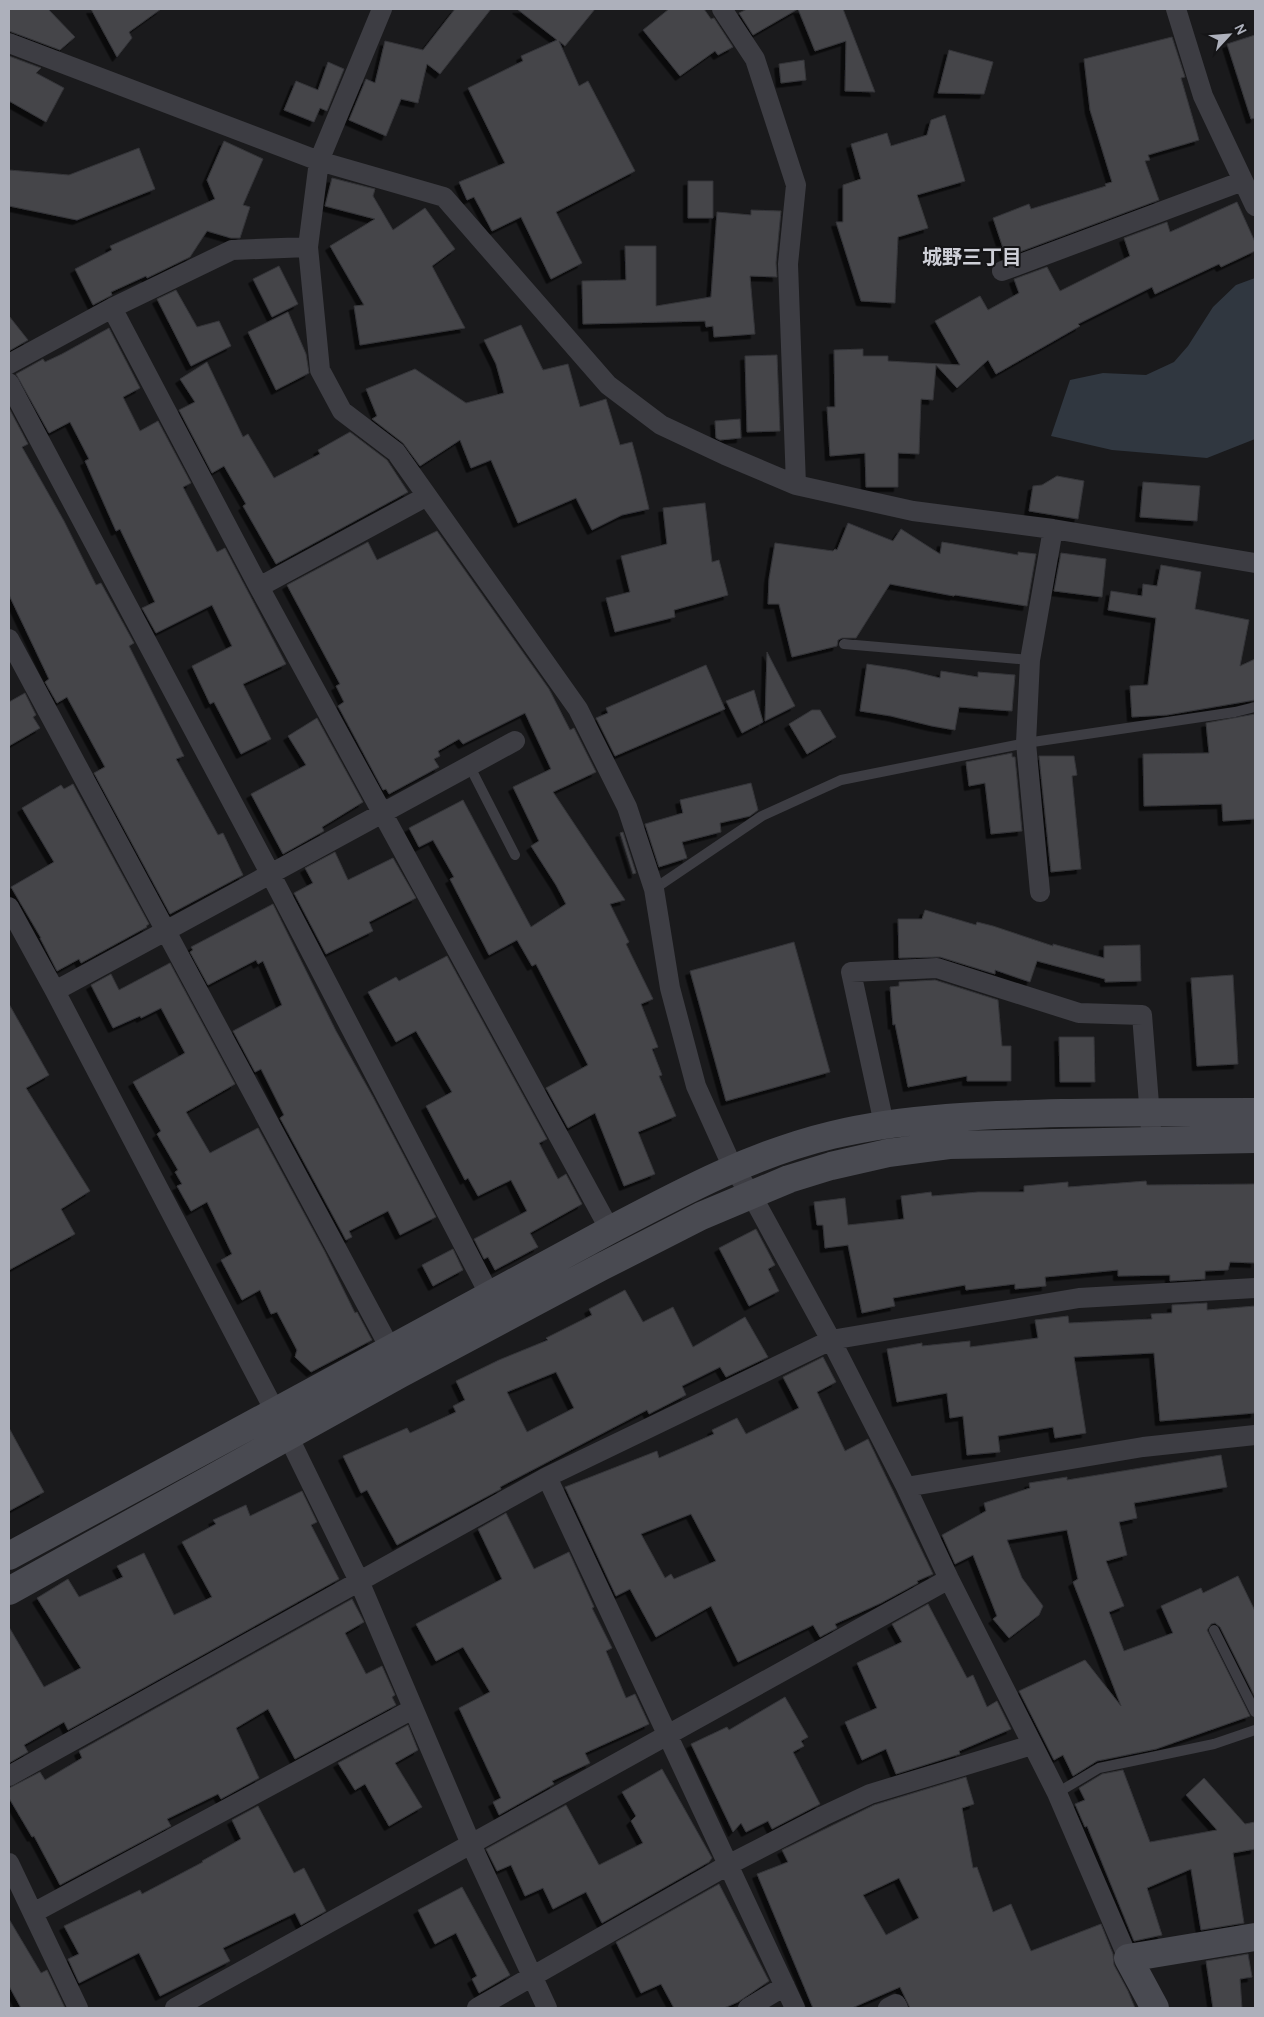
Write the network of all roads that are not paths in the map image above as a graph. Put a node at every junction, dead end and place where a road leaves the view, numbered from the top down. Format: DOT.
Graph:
graph roads {
  1 [pos="382,9"];
  2 [pos="722,9"];
  3 [pos="1176,9"];
  4 [pos="9,43"];
  5 [pos="319,161"];
  6 [pos="1243,181"];
  7 [pos="1255,206"];
  8 [pos="308,247"];
  9 [pos="1002,271"];
  10 [pos="112,308"];
  11 [pos="9,364"];
  12 [pos="9,383"];
  13 [pos="796,485"];
  14 [pos="427,496"];
  15 [pos="1053,529"];
  16 [pos="1255,563"];
  17 [pos="260,587"];
  18 [pos="9,639"];
  19 [pos="844,644"];
  20 [pos="1030,660"];
  21 [pos="1255,707"];
  22 [pos="515,741"];
  23 [pos="1026,742"];
  24 [pos="470,767"];
  25 [pos="383,814"];
  26 [pos="515,855"];
  27 [pos="271,875"];
  28 [pos="654,889"];
  29 [pos="1040,892"];
  30 [pos="9,907"];
  31 [pos="166,930"];
  32 [pos="55,990"];
  33 [pos="1151,1112"];
  34 [pos="1255,1112"];
  35 [pos="884,1124"];
  36 [pos="1255,1139"];
  37 [pos="1152,1142"];
  38 [pos="733,1168"];
  39 [pos="751,1194"];
  40 [pos="610,1230"];
  41 [pos="1255,1288"];
  42 [pos="490,1296"];
  43 [pos="502,1320"];
  44 [pos="831,1340"];
  45 [pos="391,1350"];
  46 [pos="275,1412"];
  47 [pos="1255,1435"];
  48 [pos="288,1436"];
  49 [pos="547,1478"];
  50 [pos="906,1487"];
  51 [pos="9,1556"];
  52 [pos="949,1579"];
  53 [pos="358,1581"];
  54 [pos="9,1591"];
  55 [pos="1214,1630"];
  56 [pos="413,1709"];
  57 [pos="1255,1712"];
  58 [pos="1255,1730"];
  59 [pos="668,1735"];
  60 [pos="1032,1745"];
  61 [pos="9,1776"];
  62 [pos="1056,1793"];
  63 [pos="471,1844"];
  64 [pos="9,1863"];
  65 [pos="728,1865"];
  66 [pos="33,1913"];
  67 [pos="1255,1937"];
  68 [pos="1128,1958"];
  69 [pos="531,1976"];
  70 [pos="785,1986"];
  71 [pos="78,2008"];
  72 [pos="176,2008"];
  73 [pos="477,2008"];
  74 [pos="546,2008"];
  75 [pos="748,2008"];
  76 [pos="796,2008"];
  77 [pos="888,2008"];
  78 [pos="898,2008"];
  79 [pos="1155,2008"];
  1 -- 5 [label="street"];
  2 -- 13 [label="street"];
  3 -- 6 [label="street"];
  4 -- 5 [label="street"];
  5 -- 8 [label="street"];
  5 -- 13 [label="street"];
  6 -- 7 [label="street"];
  6 -- 9 [label="street"];
  8 -- 10 [label="street"];
  8 -- 14 [label="street"];
  10 -- 11 [label="street"];
  10 -- 17 [label="street"];
  12 -- 27 [label="street"];
  13 -- 15 [label="street"];
  14 -- 17 [label="street"];
  14 -- 28 [label="street"];
  15 -- 16 [label="street"];
  15 -- 20 [label="street"];
  17 -- 25 [label="street"];
  18 -- 31 [label="street"];
  19 -- 20 [label="lane"];
  20 -- 23 [label="street"];
  21 -- 23 [label="lane"];
  22 -- 24 [label="street"];
  23 -- 28 [label="lane"];
  23 -- 29 [label="street"];
  24 -- 25 [label="street"];
  24 -- 26 [label="lane"];
  25 -- 27 [label="street"];
  25 -- 40 [label="street"];
  27 -- 31 [label="street"];
  27 -- 42 [label="street"];
  28 -- 38 [label="street"];
  30 -- 32 [label="street"];
  31 -- 32 [label="street"];
  31 -- 45 [label="street"];
  32 -- 46 [label="street"];
  33 -- 34 [label="street"];
  33 -- 35 [label="street"];
  33 -- 35 [label="street"];
  33 -- 37 [label="street"];
  35 -- 38 [label="street"];
  36 -- 37 [label="street"];
  37 -- 39 [label="street"];
  38 -- 39 [label="street"];
  38 -- 40 [label="street"];
  39 -- 43 [label="street"];
  39 -- 44 [label="street"];
  40 -- 42 [label="street"];
  41 -- 44 [label="street"];
  42 -- 43 [label="street"];
  42 -- 45 [label="street"];
  43 -- 48 [label="street"];
  44 -- 49 [label="street"];
  44 -- 50 [label="street"];
  45 -- 46 [label="street"];
  46 -- 48 [label="street"];
  46 -- 51 [label="street"];
  47 -- 50 [label="street"];
  48 -- 53 [label="street"];
  48 -- 54 [label="street"];
  49 -- 53 [label="street"];
  49 -- 59 [label="street"];
  50 -- 52 [label="street"];
  52 -- 59 [label="street"];
  52 -- 60 [label="street"];
  53 -- 56 [label="street"];
  53 -- 61 [label="street"];
  55 -- 57 [label="lane"];
  56 -- 63 [label="street"];
  56 -- 66 [label="street"];
  58 -- 62 [label="lane"];
  59 -- 63 [label="street"];
  59 -- 65 [label="street"];
  60 -- 62 [label="street"];
  60 -- 65 [label="street"];
  62 -- 68 [label="street"];
  63 -- 69 [label="street"];
  63 -- 72 [label="street"];
  64 -- 66 [label="street"];
  65 -- 69 [label="street"];
  65 -- 70 [label="street"];
  66 -- 71 [label="street"];
  67 -- 68 [label="street"];
  68 -- 79 [label="street"];
  69 -- 73 [label="street"];
  69 -- 74 [label="street"];
  70 -- 75 [label="street"];
  70 -- 76 [label="street"];
  77 -- 78 [label="street"];
}
